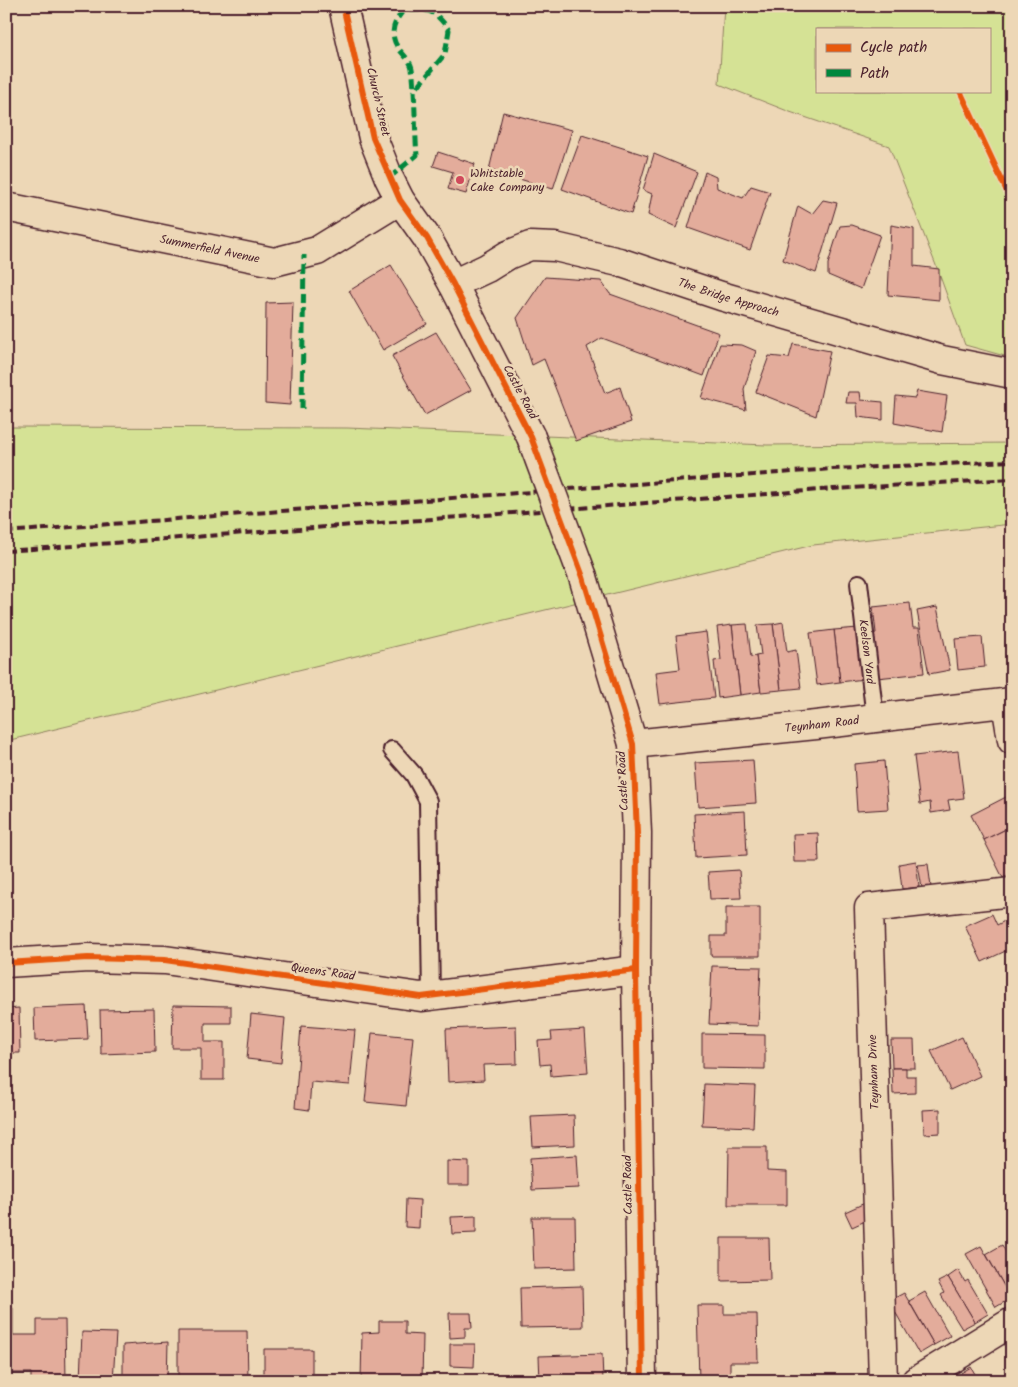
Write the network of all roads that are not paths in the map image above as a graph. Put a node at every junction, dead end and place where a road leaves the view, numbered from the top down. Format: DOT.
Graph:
graph roads {
  1 [pos="343,6"];
  2 [pos="400,200"];
  3 [pos="6,207"];
  4 [pos="454,284"];
  5 [pos="1012,374"];
  6 [pos="858,583"];
  7 [pos="1009,702"];
  8 [pos="875,718"];
  9 [pos="1012,740"];
  10 [pos="633,744"];
  11 [pos="392,750"];
  12 [pos="1012,892"];
  13 [pos="6,963"];
  14 [pos="636,970"];
  15 [pos="432,996"];
  16 [pos="1012,1322"];
  17 [pos="642,1381"];
  18 [pos="883,1381"];
  19 [pos="916,1381"];
  1 -- 2 [label="street, Church Street"];
  2 -- 3 [label="street, Summerfield Avenue"];
  2 -- 4 [label="street, Castle Road"];
  4 -- 5 [label="street, The Bridge Approach"];
  4 -- 10 [label="street, Castle Road, bridge"];
  6 -- 8 [label="lane, Keelson Yard"];
  7 -- 8 [label="street, Teynham Road"];
  7 -- 9 [label="street"];
  8 -- 10 [label="street, Teynham Road"];
  10 -- 14 [label="street, Castle Road"];
  11 -- 15 [label="lane"];
  12 -- 18 [label="street, Teynham Drive"];
  13 -- 15 [label="street, Queens Road"];
  14 -- 15 [label="street, Queens Road"];
  14 -- 17 [label="street, Castle Road"];
  16 -- 19 [label="street"];
}
